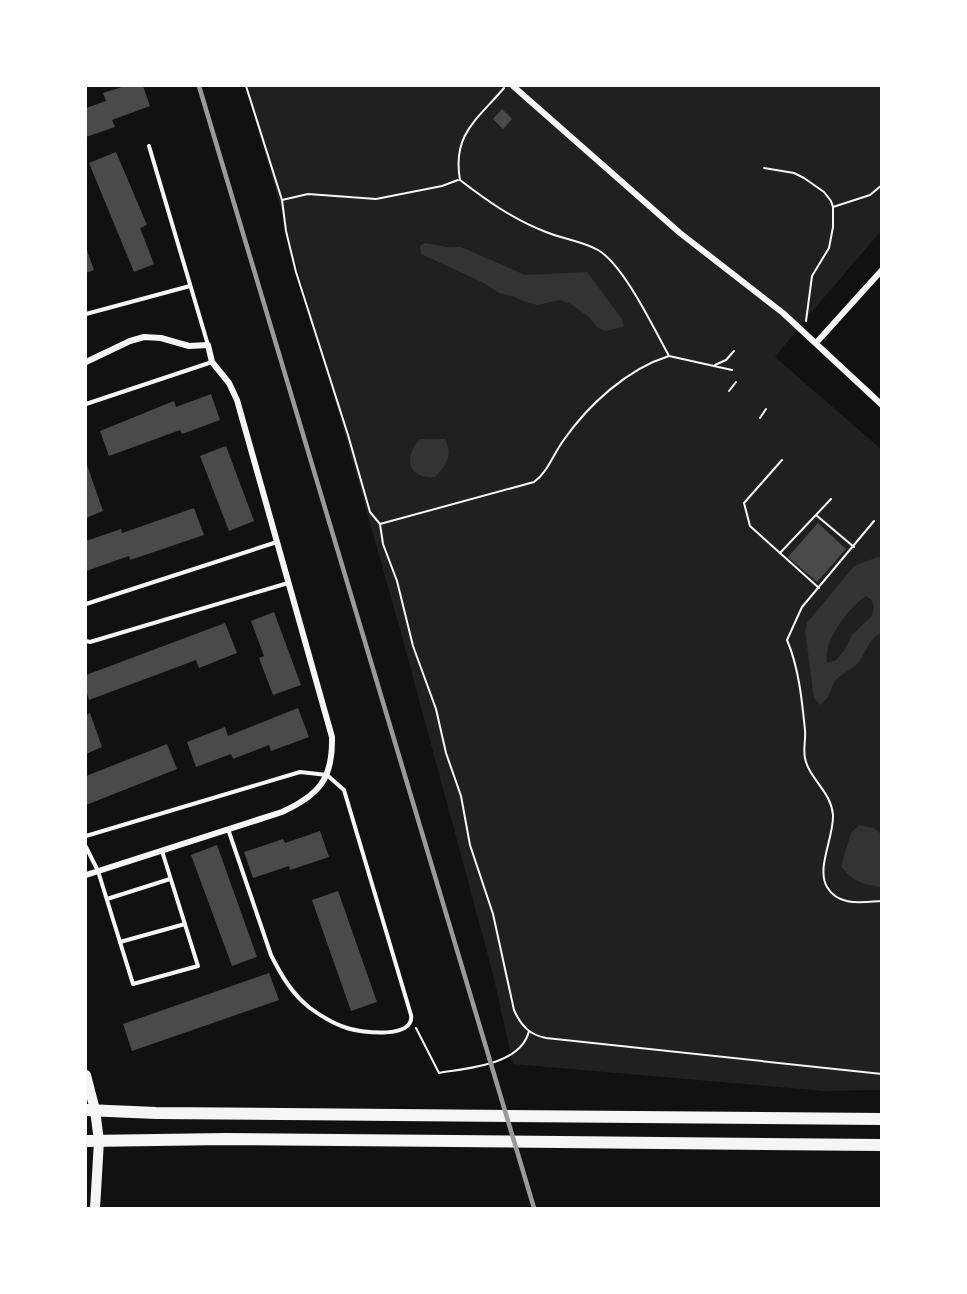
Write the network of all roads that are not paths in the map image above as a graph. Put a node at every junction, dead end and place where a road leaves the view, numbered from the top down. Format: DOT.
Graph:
graph roads {
  1 [pos="513,86"];
  2 [pos="149,146"];
  3 [pos="881,271"];
  4 [pos="190,286"];
  5 [pos="86,314"];
  6 [pos="816,343"];
  7 [pos="208,345"];
  8 [pos="86,362"];
  9 [pos="212,362"];
  10 [pos="86,404"];
  11 [pos="882,405"];
  12 [pos="277,543"];
  13 [pos="288,583"];
  14 [pos="86,604"];
  15 [pos="86,641"];
  16 [pos="327,775"];
  17 [pos="228,829"];
  18 [pos="86,836"];
  19 [pos="86,847"];
  20 [pos="162,850"];
  21 [pos="98,871"];
  22 [pos="86,875"];
  23 [pos="171,879"];
  24 [pos="107,899"];
  25 [pos="185,924"];
  26 [pos="120,942"];
  27 [pos="86,1075"];
  28 [pos="91,1110"];
  29 [pos="882,1119"];
  30 [pos="86,1141"];
  31 [pos="99,1141"];
  32 [pos="882,1145"];
  33 [pos="95,1209"];
  1 -- 6 [label="street"];
  2 -- 4 [label="lane"];
  3 -- 6 [label="street"];
  4 -- 5 [label="lane"];
  4 -- 7 [label="lane"];
  6 -- 11 [label="street"];
  7 -- 8 [label="street"];
  7 -- 9 [label="street"];
  9 -- 10 [label="lane"];
  9 -- 12 [label="street"];
  12 -- 13 [label="street"];
  12 -- 14 [label="lane"];
  13 -- 15 [label="lane"];
  13 -- 16 [label="street"];
  16 -- 17 [label="street"];
  16 -- 17 [label="lane"];
  16 -- 18 [label="lane"];
  17 -- 20 [label="street"];
  19 -- 21 [label="lane"];
  20 -- 21 [label="street"];
  20 -- 23 [label="lane"];
  21 -- 22 [label="street"];
  21 -- 24 [label="lane"];
  23 -- 24 [label="lane"];
  23 -- 25 [label="lane"];
  24 -- 26 [label="lane"];
  25 -- 26 [label="lane"];
  25 -- 26 [label="lane"];
  27 -- 28 [label="main road"];
  28 -- 29 [label="main road"];
  28 -- 31 [label="main road"];
  30 -- 31 [label="main road"];
  31 -- 32 [label="main road"];
  31 -- 33 [label="main road"];
}
